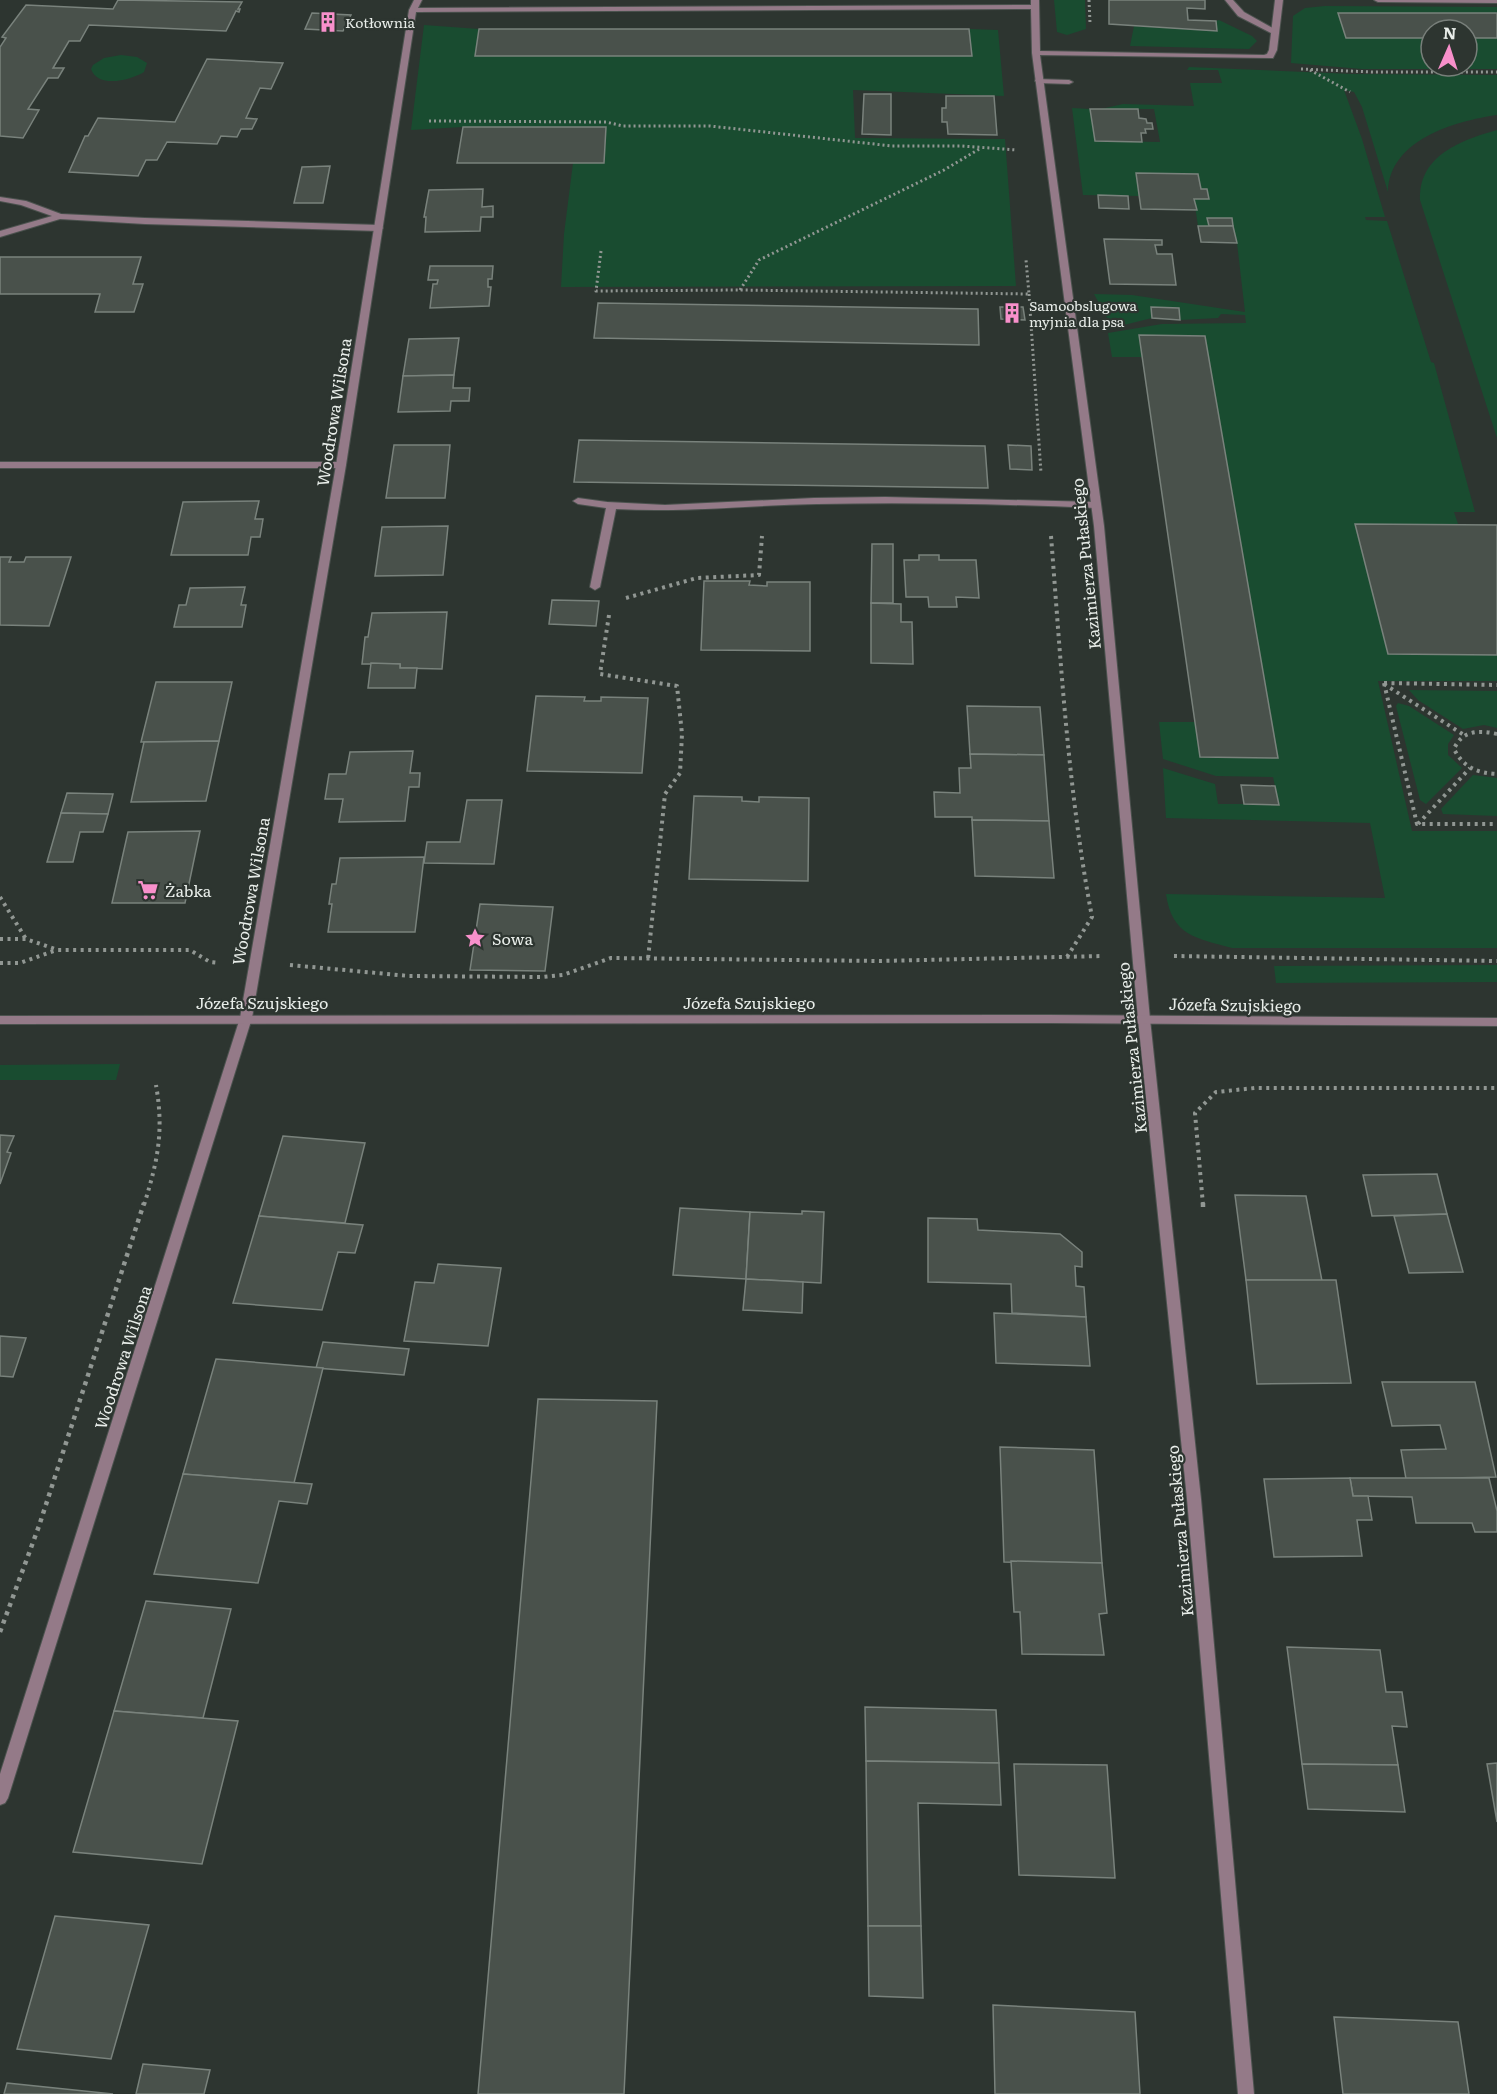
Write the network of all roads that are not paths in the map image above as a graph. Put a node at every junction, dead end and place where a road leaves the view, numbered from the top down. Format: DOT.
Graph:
graph roads {
  1 [pos="1229,0"];
  2 [pos="1279,0"];
  3 [pos="1378,0"];
  4 [pos="1497,1"];
  5 [pos="1035,3"];
  6 [pos="416,5"];
  7 [pos="1274,31"];
  8 [pos="1036,53"];
  9 [pos="1040,81"];
  10 [pos="1069,82"];
  11 [pos="0,199"];
  12 [pos="60,216"];
  13 [pos="379,228"];
  14 [pos="0,234"];
  15 [pos="0,465"];
  16 [pos="341,465"];
  17 [pos="578,501"];
  18 [pos="1096,505"];
  19 [pos="611,507"];
  20 [pos="595,586"];
  21 [pos="246,1018"];
  22 [pos="1144,1019"];
  23 [pos="0,1020"];
  24 [pos="1497,1022"];
  25 [pos="0,1798"];
  26 [pos="1246,2094"];
  1 -- 7 [label="street"];
  2 -- 7 [label="street"];
  3 -- 4 [label="street"];
  5 -- 6 [label="street"];
  5 -- 8 [label="street, Kazimierza Pułaskiego"];
  6 -- 13 [label="street, Woodrowa Wilsona"];
  7 -- 8 [label="street"];
  8 -- 9 [label="street, Kazimierza Pułaskiego"];
  9 -- 10 [label="street"];
  9 -- 18 [label="street, Kazimierza Pułaskiego"];
  11 -- 12 [label="street"];
  12 -- 13 [label="street"];
  12 -- 14 [label="street"];
  13 -- 16 [label="street, Woodrowa Wilsona"];
  15 -- 16 [label="street"];
  16 -- 21 [label="street, Woodrowa Wilsona"];
  17 -- 19 [label="street"];
  18 -- 19 [label="street"];
  18 -- 22 [label="street, Kazimierza Pułaskiego"];
  19 -- 20 [label="street"];
  21 -- 22 [label="street, Józefa Szujskiego"];
  21 -- 23 [label="street, Józefa Szujskiego"];
  21 -- 25 [label="street, Woodrowa Wilsona"];
  22 -- 24 [label="street, Józefa Szujskiego"];
  22 -- 26 [label="street, Kazimierza Pułaskiego"];
}
